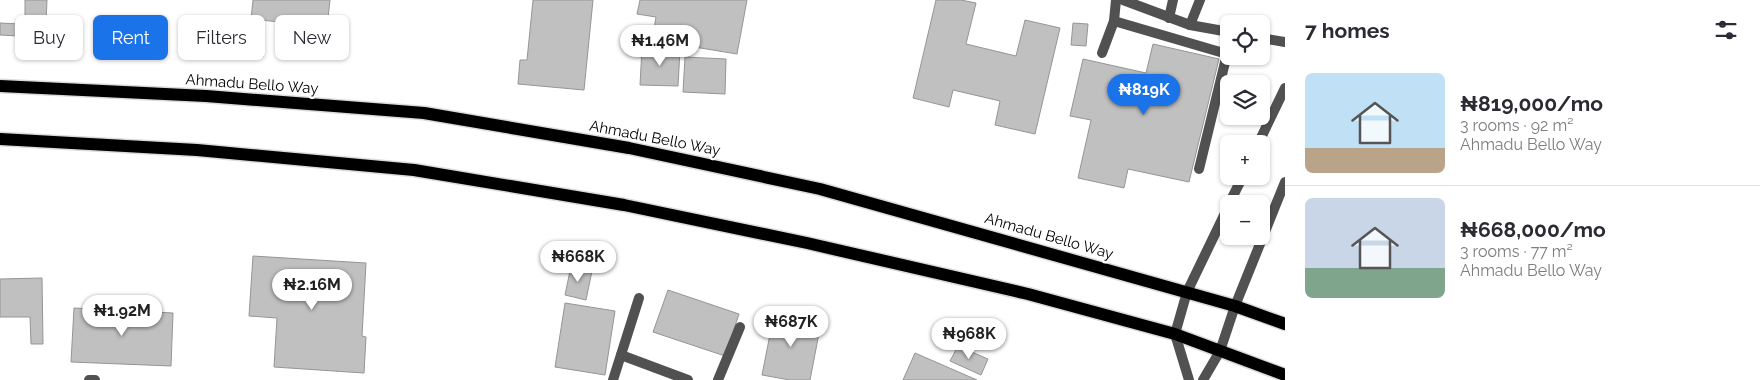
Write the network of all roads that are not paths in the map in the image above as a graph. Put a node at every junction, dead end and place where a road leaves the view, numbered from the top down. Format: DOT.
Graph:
graph roads {
  1 [pos="1116,0"];
  2 [pos="1123,0"];
  3 [pos="1173,0"];
  4 [pos="1200,0"];
  5 [pos="1169,18"];
  6 [pos="1114,21"];
  7 [pos="1190,25"];
  8 [pos="1220,30"];
  9 [pos="1270,40"];
  10 [pos="1285,42"];
  11 [pos="1102,53"];
  12 [pos="0,86"];
  13 [pos="1285,88"];
  14 [pos="1262,135"];
  15 [pos="0,140"];
  16 [pos="1200,169"];
  17 [pos="1285,182"];
  18 [pos="1220,223"];
  19 [pos="1187,292"];
  20 [pos="639,298"];
  21 [pos="1235,306"];
  22 [pos="1285,324"];
  23 [pos="740,327"];
  24 [pos="1175,334"];
  25 [pos="1220,351"];
  26 [pos="621,355"];
  27 [pos="1285,374"];
  28 [pos="89,380"];
  29 [pos="95,380"];
  30 [pos="613,380"];
  31 [pos="688,380"];
  32 [pos="718,380"];
  33 [pos="1190,380"];
  34 [pos="1204,380"];
  1 -- 6 [label="street"];
  2 -- 5 [label="street"];
  3 -- 5 [label="street"];
  4 -- 7 [label="street"];
  5 -- 7 [label="street"];
  6 -- 11 [label="street"];
  6 -- 16 [label="street"];
  7 -- 8 [label="street"];
  9 -- 10 [label="street"];
  12 -- 19 [label="main road, Ahmadu Bello Way"];
  13 -- 14 [label="street"];
  15 -- 24 [label="main road"];
  17 -- 21 [label="street"];
  18 -- 19 [label="street"];
  19 -- 21 [label="main road, Ahmadu Bello Way"];
  19 -- 24 [label="street"];
  20 -- 26 [label="street"];
  21 -- 22 [label="main road, Ahmadu Bello Way"];
  21 -- 25 [label="street"];
  23 -- 32 [label="street"];
  24 -- 25 [label="main road"];
  24 -- 33 [label="street"];
  25 -- 27 [label="main road"];
  25 -- 34 [label="street"];
  26 -- 30 [label="street"];
  26 -- 31 [label="street"];
  28 -- 29 [label="street"];
}
